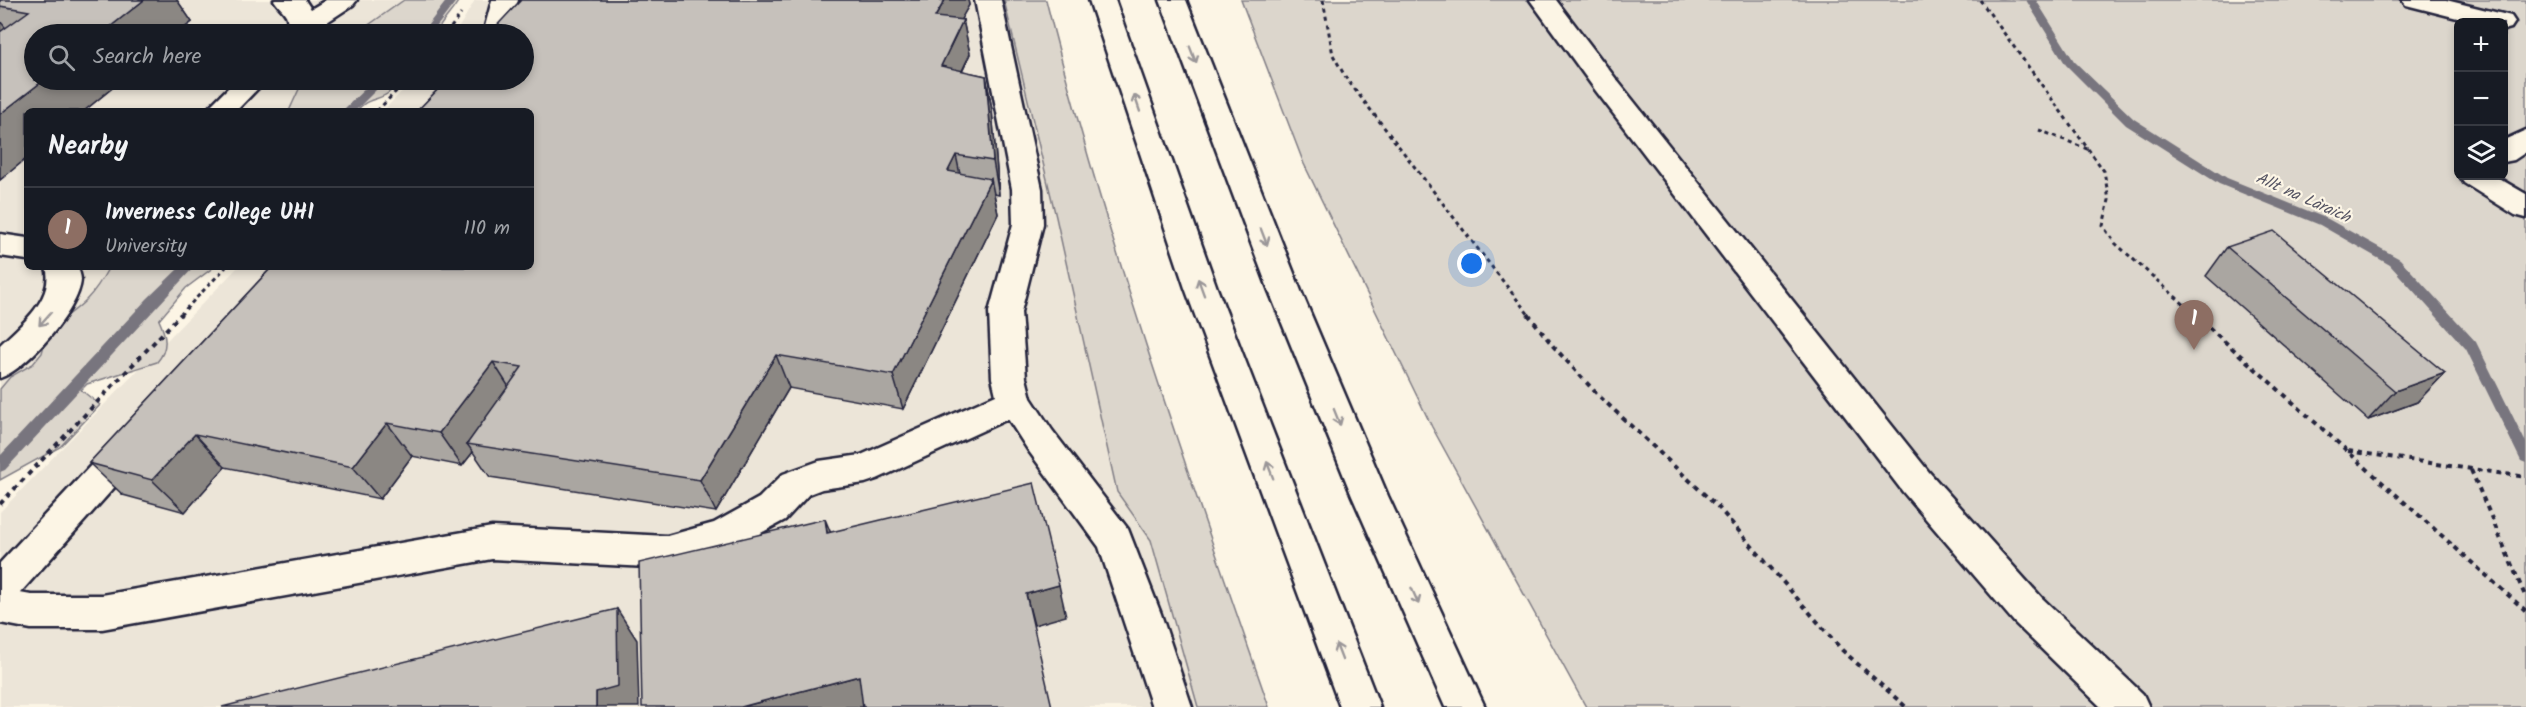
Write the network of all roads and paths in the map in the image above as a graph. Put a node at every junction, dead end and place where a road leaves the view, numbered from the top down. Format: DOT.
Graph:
graph roads {
  1 [pos="287,0"];
  2 [pos="344,0"];
  3 [pos="988,0"];
  4 [pos="1102,0"];
  5 [pos="1173,0"];
  6 [pos="1323,0"];
  7 [pos="1543,0"];
  8 [pos="1980,0"];
  9 [pos="2415,0"];
  10 [pos="464,7"];
  11 [pos="516,8"];
  12 [pos="2484,18"];
  13 [pos="298,24"];
  14 [pos="307,24"];
  15 [pos="455,24"];
  16 [pos="504,24"];
  17 [pos="510,24"];
  18 [pos="2508,24"];
  19 [pos="2526,29"];
  20 [pos="241,90"];
  21 [pos="397,90"];
  22 [pos="222,108"];
  23 [pos="380,108"];
  24 [pos="2039,130"];
  25 [pos="2526,139"];
  26 [pos="2508,150"];
  27 [pos="2091,151"];
  28 [pos="2480,180"];
  29 [pos="2526,208"];
  30 [pos="0,245"];
  31 [pos="24,249"];
  32 [pos="64,270"];
  33 [pos="223,270"];
  34 [pos="0,365"];
  35 [pos="1015,401"];
  36 [pos="150,424"];
  37 [pos="2348,451"];
  38 [pos="2471,469"];
  39 [pos="2526,477"];
  40 [pos="0,504"];
  41 [pos="0,589"];
  42 [pos="2526,598"];
  43 [pos="0,606"];
  44 [pos="2526,611"];
  45 [pos="1172,707"];
  46 [pos="1360,707"];
  47 [pos="1464,707"];
  48 [pos="1906,707"];
  49 [pos="2129,707"];
  1 -- 13 [label="main road"];
  2 -- 14 [label="main road"];
  3 -- 35 [label="main road"];
  46 -- 4 [label="main road, one-way"];
  5 -- 47 [label="main road, one-way"];
  6 -- 48 [label="path"];
  7 -- 49 [label="main road"];
  8 -- 27 [label="path"];
  9 -- 12 [label="main road"];
  10 -- 15 [label="path"];
  11 -- 16 [label="main road"];
  11 -- 17 [label="main road"];
  18 -- 19 [label="main road"];
  20 -- 22 [label="main road"];
  21 -- 23 [label="path"];
  24 -- 27 [label="path"];
  25 -- 26 [label="main road"];
  27 -- 37 [label="path"];
  28 -- 29 [label="main road"];
  30 -- 31 [label="main road"];
  32 -- 34 [label="main road, one-way"];
  33 -- 40 [label="path"];
  35 -- 43 [label="main road"];
  35 -- 45 [label="main road"];
  36 -- 41 [label="main road"];
  37 -- 38 [label="path"];
  37 -- 44 [label="path"];
  38 -- 39 [label="path"];
  38 -- 42 [label="path"];
}
